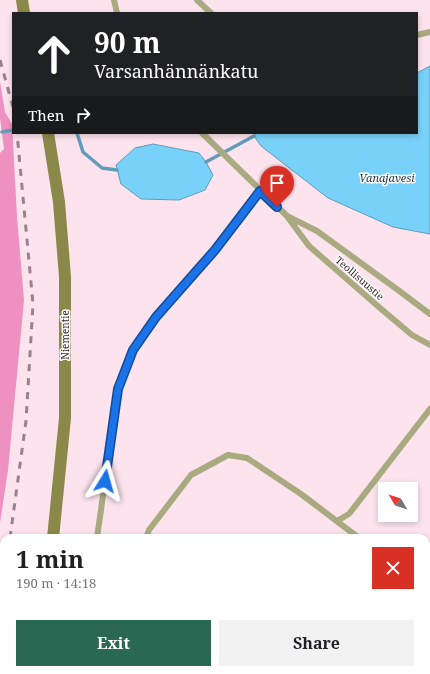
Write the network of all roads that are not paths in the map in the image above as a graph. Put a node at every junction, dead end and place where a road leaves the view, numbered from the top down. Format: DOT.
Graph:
graph roads {
  1 [pos="22,0"];
  2 [pos="114,0"];
  3 [pos="197,0"];
  4 [pos="24,12"];
  5 [pos="117,12"];
  6 [pos="210,12"];
  7 [pos="430,32"];
  8 [pos="418,35"];
  9 [pos="48,134"];
  10 [pos="203,134"];
  11 [pos="260,191"];
  12 [pos="286,215"];
  13 [pos="430,314"];
  14 [pos="430,345"];
  15 [pos="430,409"];
  16 [pos="337,521"];
  17 [pos="53,534"];
  18 [pos="98,534"];
  19 [pos="148,534"];
  20 [pos="354,534"];
  1 -- 4 [label="main road"];
  2 -- 5 [label="lane"];
  3 -- 6 [label="lane"];
  7 -- 8 [label="lane"];
  9 -- 17 [label="main road, Niementie"];
  10 -- 11 [label="lane, Teollisuustie"];
  11 -- 12 [label="lane, Teollisuustie"];
  11 -- 18 [label="lane"];
  12 -- 13 [label="lane, Teollisuustie"];
  12 -- 14 [label="lane, Teollisuustie"];
  15 -- 16 [label="lane"];
  16 -- 19 [label="lane"];
  16 -- 20 [label="lane"];
}
